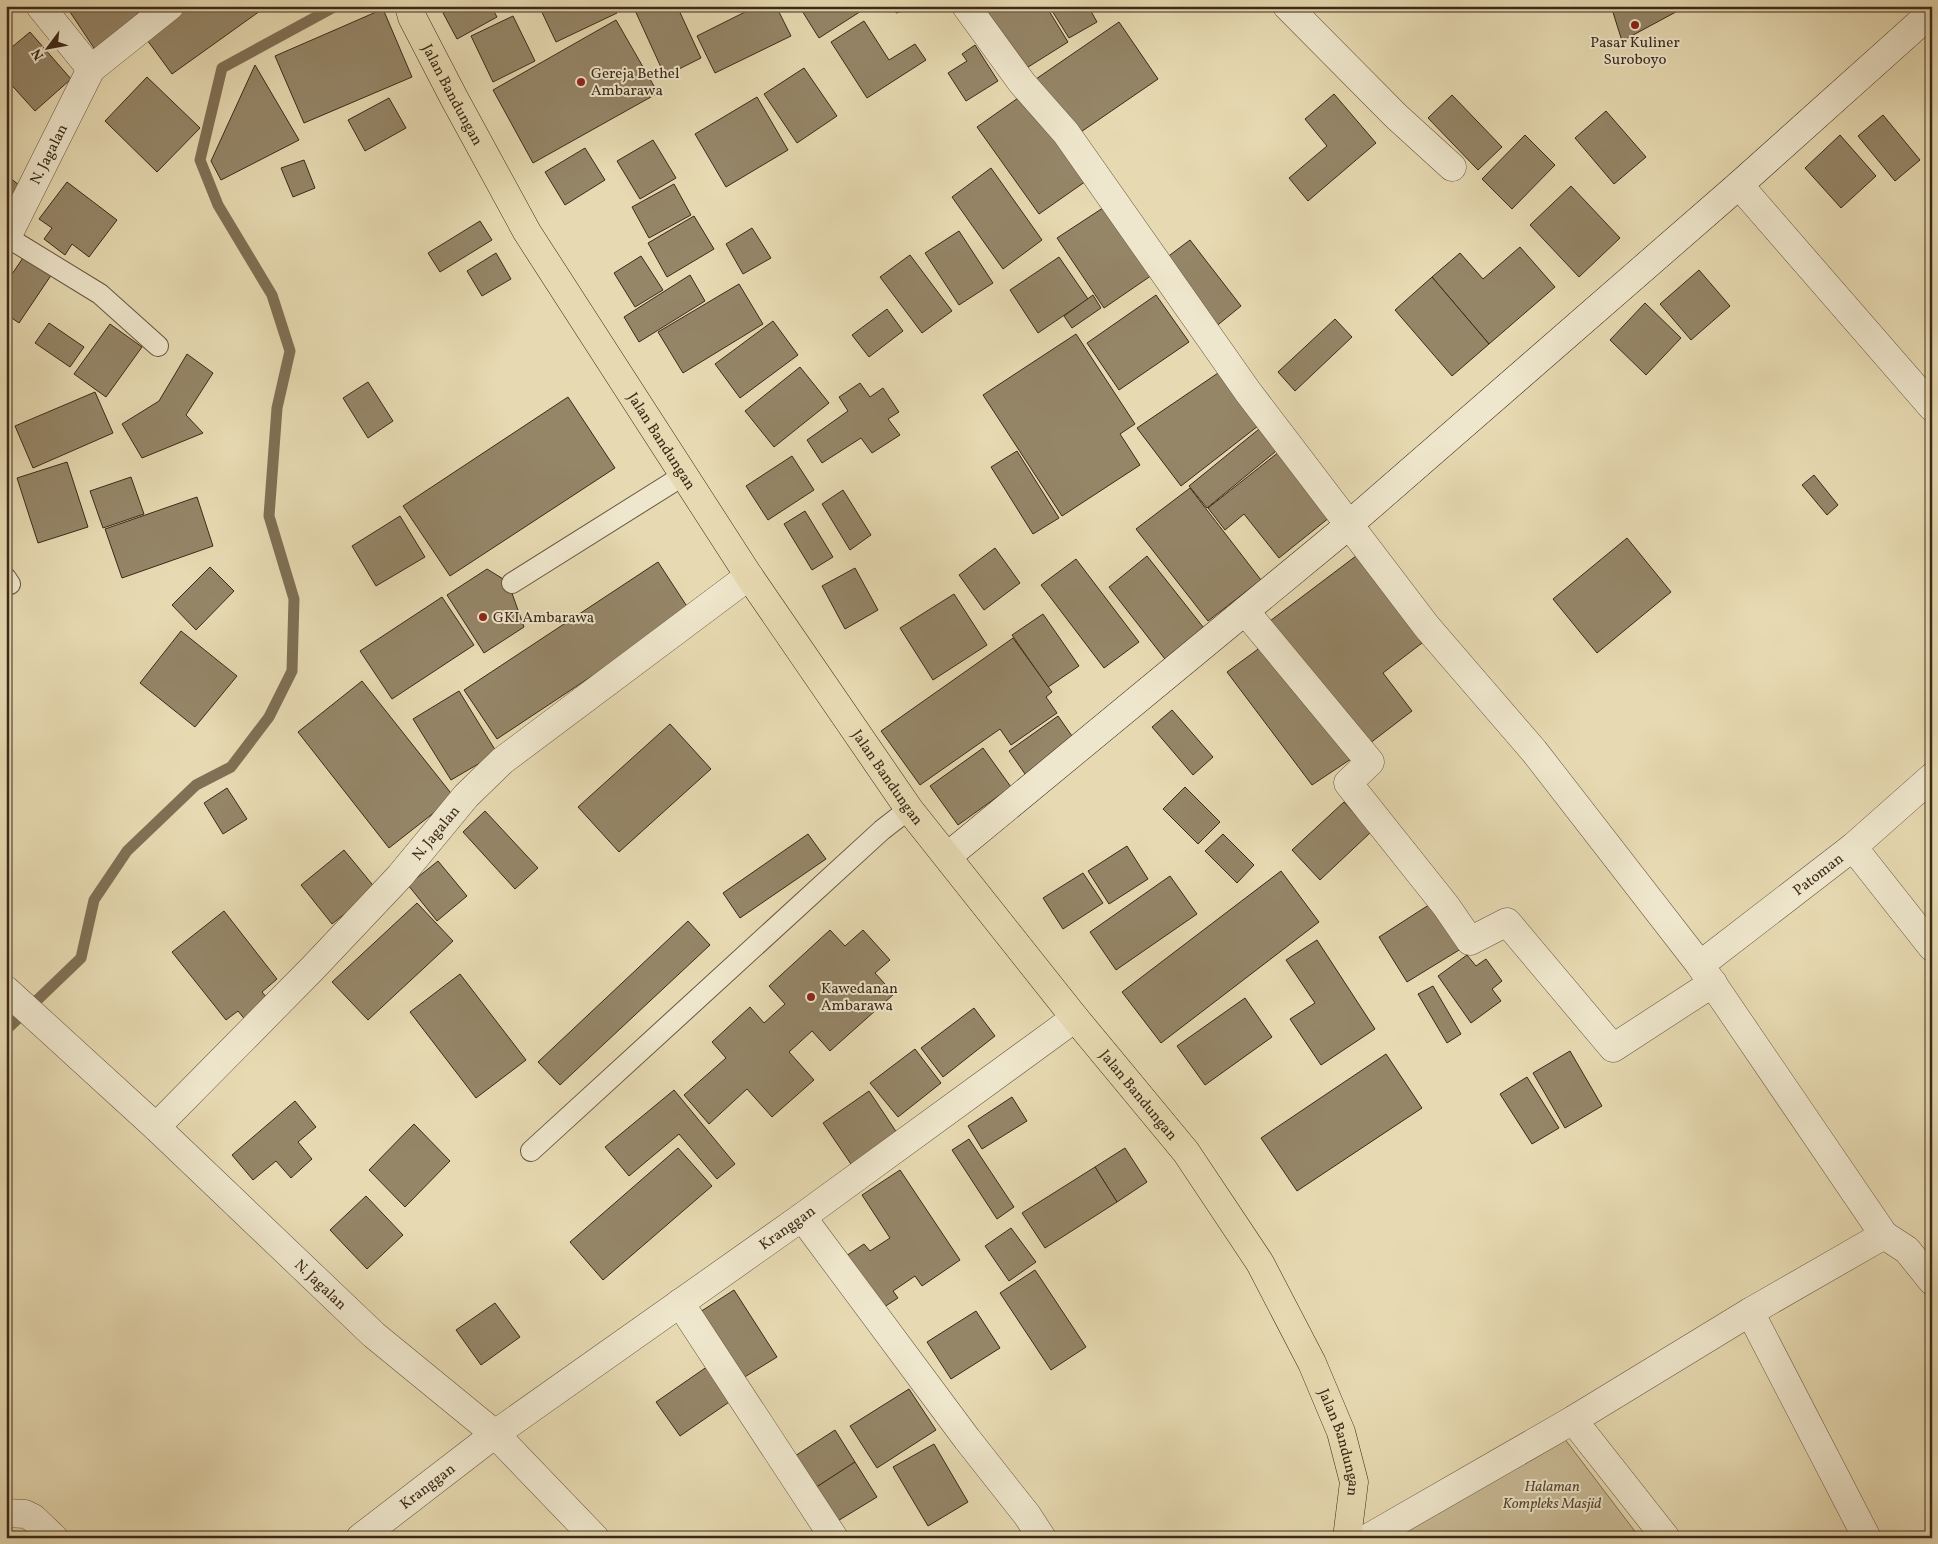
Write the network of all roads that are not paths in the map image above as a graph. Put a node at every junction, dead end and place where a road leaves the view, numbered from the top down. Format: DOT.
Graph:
graph roads {
  1 [pos="40,6"];
  2 [pos="170,6"];
  3 [pos="409,6"];
  4 [pos="966,6"];
  5 [pos="1287,6"];
  6 [pos="1932,12"];
  7 [pos="91,69"];
  8 [pos="1452,167"];
  9 [pos="1739,185"];
  10 [pos="7,238"];
  11 [pos="158,346"];
  12 [pos="1932,407"];
  13 [pos="684,475"];
  14 [pos="1349,524"];
  15 [pos="749,576"];
  16 [pos="512,583"];
  17 [pos="1245,611"];
  18 [pos="1932,777"];
  19 [pos="909,809"];
  20 [pos="1853,847"];
  21 [pos="948,856"];
  22 [pos="1932,947"];
  23 [pos="1706,974"];
  24 [pos="6,990"];
  25 [pos="1075,1018"];
  26 [pos="156,1127"];
  27 [pos="531,1151"];
  28 [pos="802,1217"];
  29 [pos="1884,1235"];
  30 [pos="1932,1281"];
  31 [pos="680,1303"];
  32 [pos="1750,1312"];
  33 [pos="1573,1420"];
  34 [pos="495,1434"];
  35 [pos="6,1513"];
  36 [pos="388,1530"];
  37 [pos="54,1538"];
  38 [pos="360,1538"];
  39 [pos="595,1538"];
  40 [pos="834,1538"];
  41 [pos="1042,1538"];
  42 [pos="1346,1538"];
  43 [pos="1368,1538"];
  44 [pos="1666,1538"];
  45 [pos="1867,1538"];
  1 -- 7 [label="street"];
  2 -- 7 [label="street, N. Jagalan"];
  3 -- 13 [label="main road, Jalan Bandungan"];
  4 -- 14 [label="street"];
  5 -- 8 [label="street"];
  6 -- 9 [label="street"];
  7 -- 10 [label="street, N. Jagalan"];
  9 -- 12 [label="street"];
  9 -- 14 [label="street"];
  10 -- 11 [label="lane"];
  13 -- 15 [label="main road, Jalan Bandungan"];
  13 -- 16 [label="lane"];
  14 -- 17 [label="street"];
  14 -- 23 [label="street"];
  15 -- 19 [label="main road, Jalan Bandungan"];
  15 -- 26 [label="street, N. Jagalan"];
  17 -- 21 [label="street"];
  17 -- 23 [label="street, Patoman"];
  18 -- 20 [label="street, Patoman"];
  19 -- 21 [label="main road, Jalan Bandungan"];
  19 -- 27 [label="lane"];
  20 -- 22 [label="street"];
  20 -- 23 [label="street, Patoman"];
  21 -- 25 [label="main road, Jalan Bandungan"];
  23 -- 29 [label="street"];
  24 -- 26 [label="street, N. Jagalan"];
  25 -- 28 [label="street, Kranggan"];
  25 -- 42 [label="main road, Jalan Bandungan"];
  26 -- 34 [label="street, N. Jagalan"];
  28 -- 31 [label="street, Kranggan"];
  28 -- 41 [label="street"];
  29 -- 30 [label="street"];
  29 -- 32 [label="street"];
  31 -- 34 [label="street, Kranggan"];
  31 -- 40 [label="street"];
  32 -- 33 [label="street"];
  32 -- 45 [label="street"];
  33 -- 43 [label="street"];
  33 -- 44 [label="street"];
  34 -- 36 [label="street, Kranggan"];
  34 -- 39 [label="street"];
  35 -- 37 [label="street"];
  36 -- 38 [label="street, Kranggan"];
}
